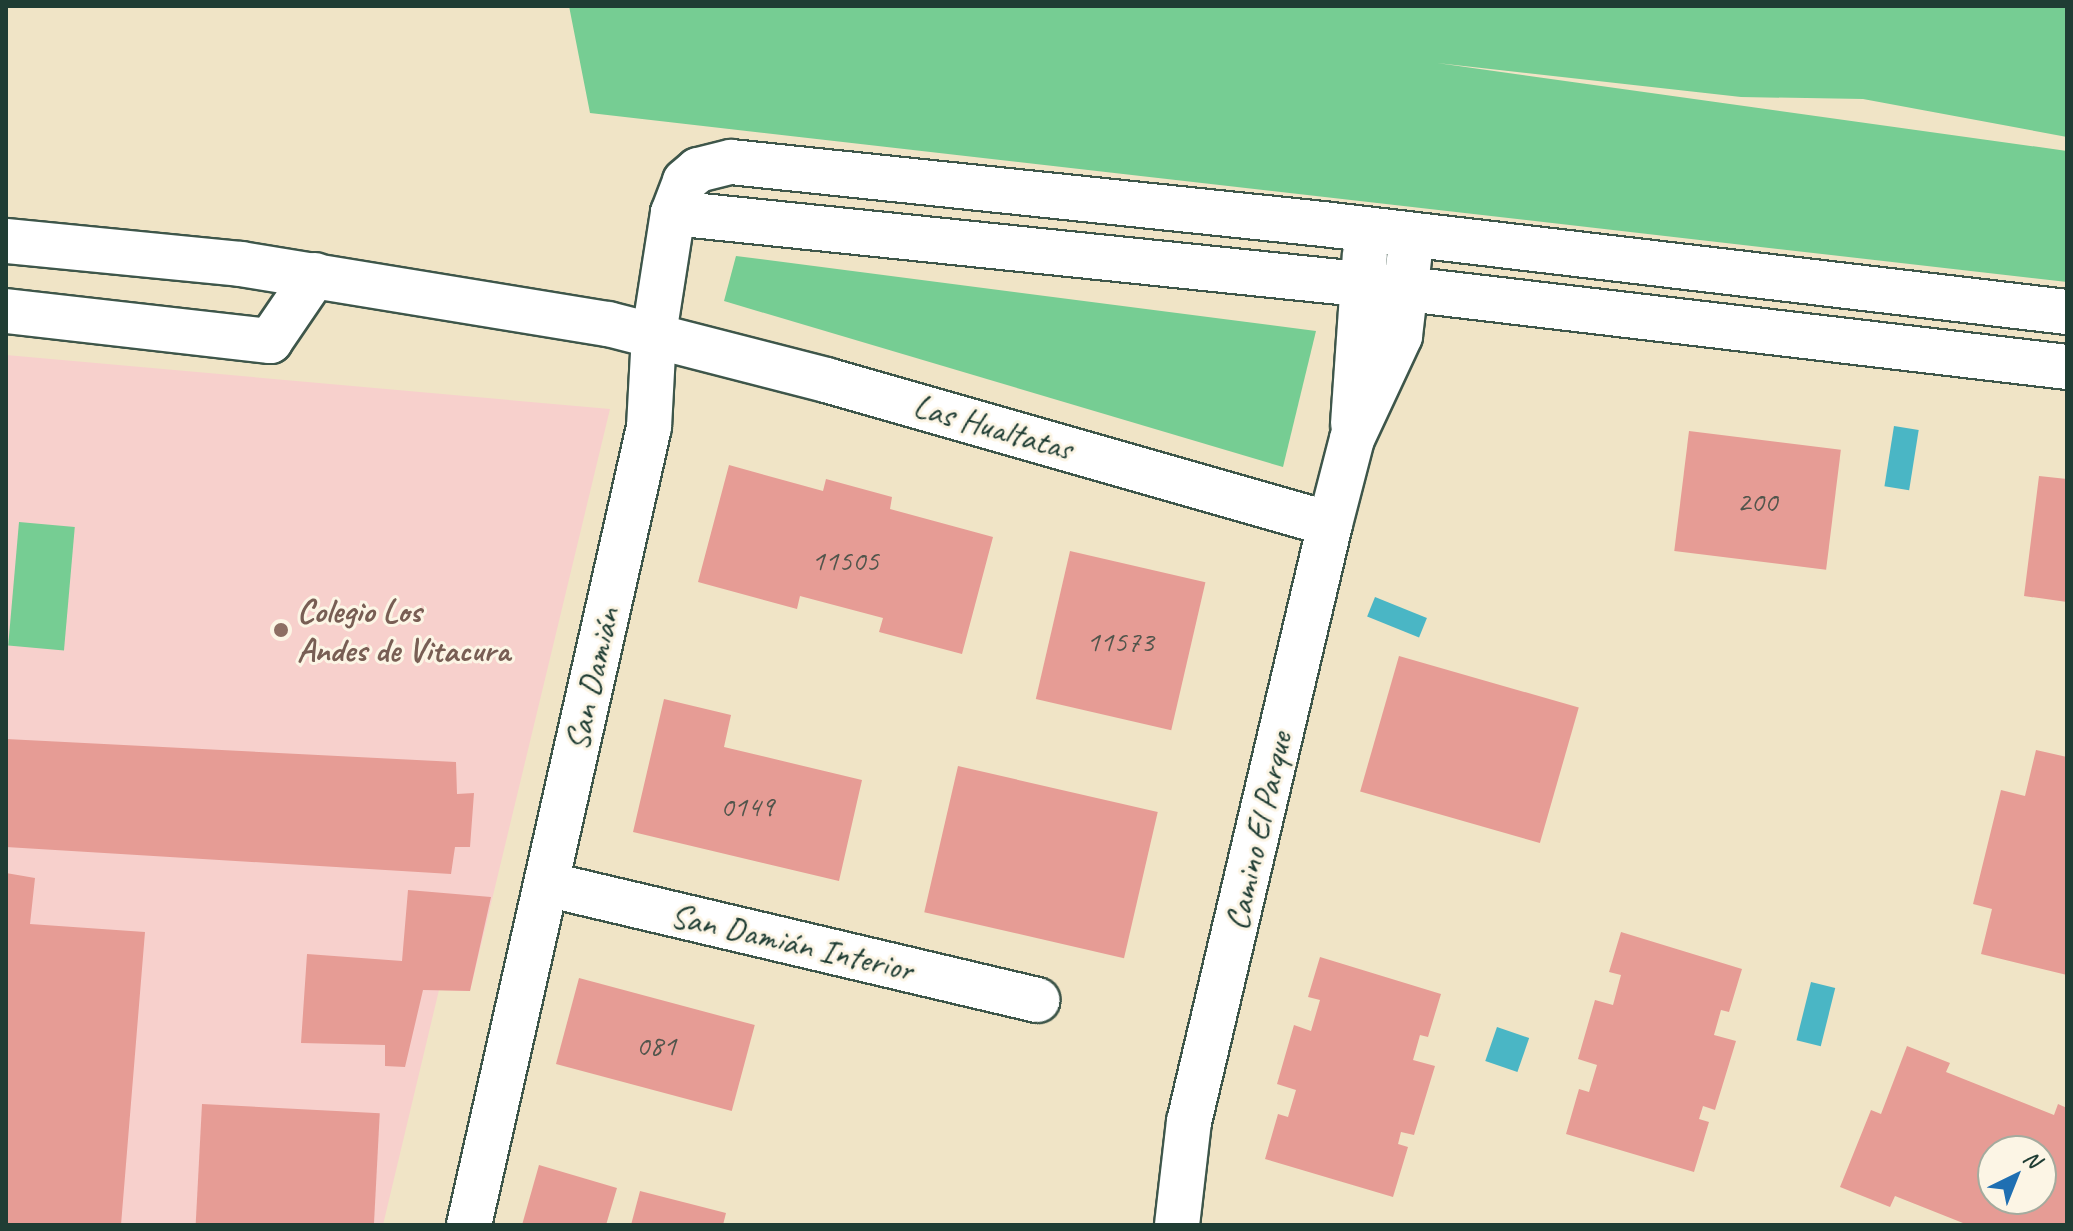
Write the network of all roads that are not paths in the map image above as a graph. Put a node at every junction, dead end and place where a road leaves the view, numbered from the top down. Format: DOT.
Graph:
graph roads {
  1 [pos="673,213"];
  2 [pos="1368,229"];
  3 [pos="1411,235"];
  4 [pos="6,241"];
  5 [pos="315,275"];
  6 [pos="1362,284"];
  7 [pos="1407,289"];
  8 [pos="6,311"];
  9 [pos="2067,312"];
  10 [pos="654,334"];
  11 [pos="2067,367"];
  12 [pos="1352,439"];
  13 [pos="1330,524"];
  14 [pos="546,884"];
  15 [pos="1037,1000"];
  16 [pos="469,1225"];
  17 [pos="1177,1225"];
  1 -- 2 [label="street, San Damián"];
  1 -- 6 [label="street"];
  1 -- 10 [label="street, San Damián"];
  2 -- 3 [label="street"];
  2 -- 6 [label="street, Camino El Parque"];
  3 -- 7 [label="street, Camino El Parque"];
  3 -- 9 [label="street"];
  4 -- 5 [label="street, Las Hualtatas"];
  5 -- 8 [label="street"];
  5 -- 10 [label="street, Las Hualtatas"];
  6 -- 7 [label="street"];
  6 -- 12 [label="street, Camino El Parque"];
  7 -- 11 [label="street"];
  7 -- 12 [label="street, Camino El Parque"];
  10 -- 13 [label="street, Las Hualtatas"];
  10 -- 14 [label="street, San Damián"];
  12 -- 13 [label="street, Camino El Parque"];
  13 -- 17 [label="street, Camino El Parque"];
  14 -- 15 [label="street, San Damián Interior"];
  14 -- 16 [label="street, San Damián"];
}
